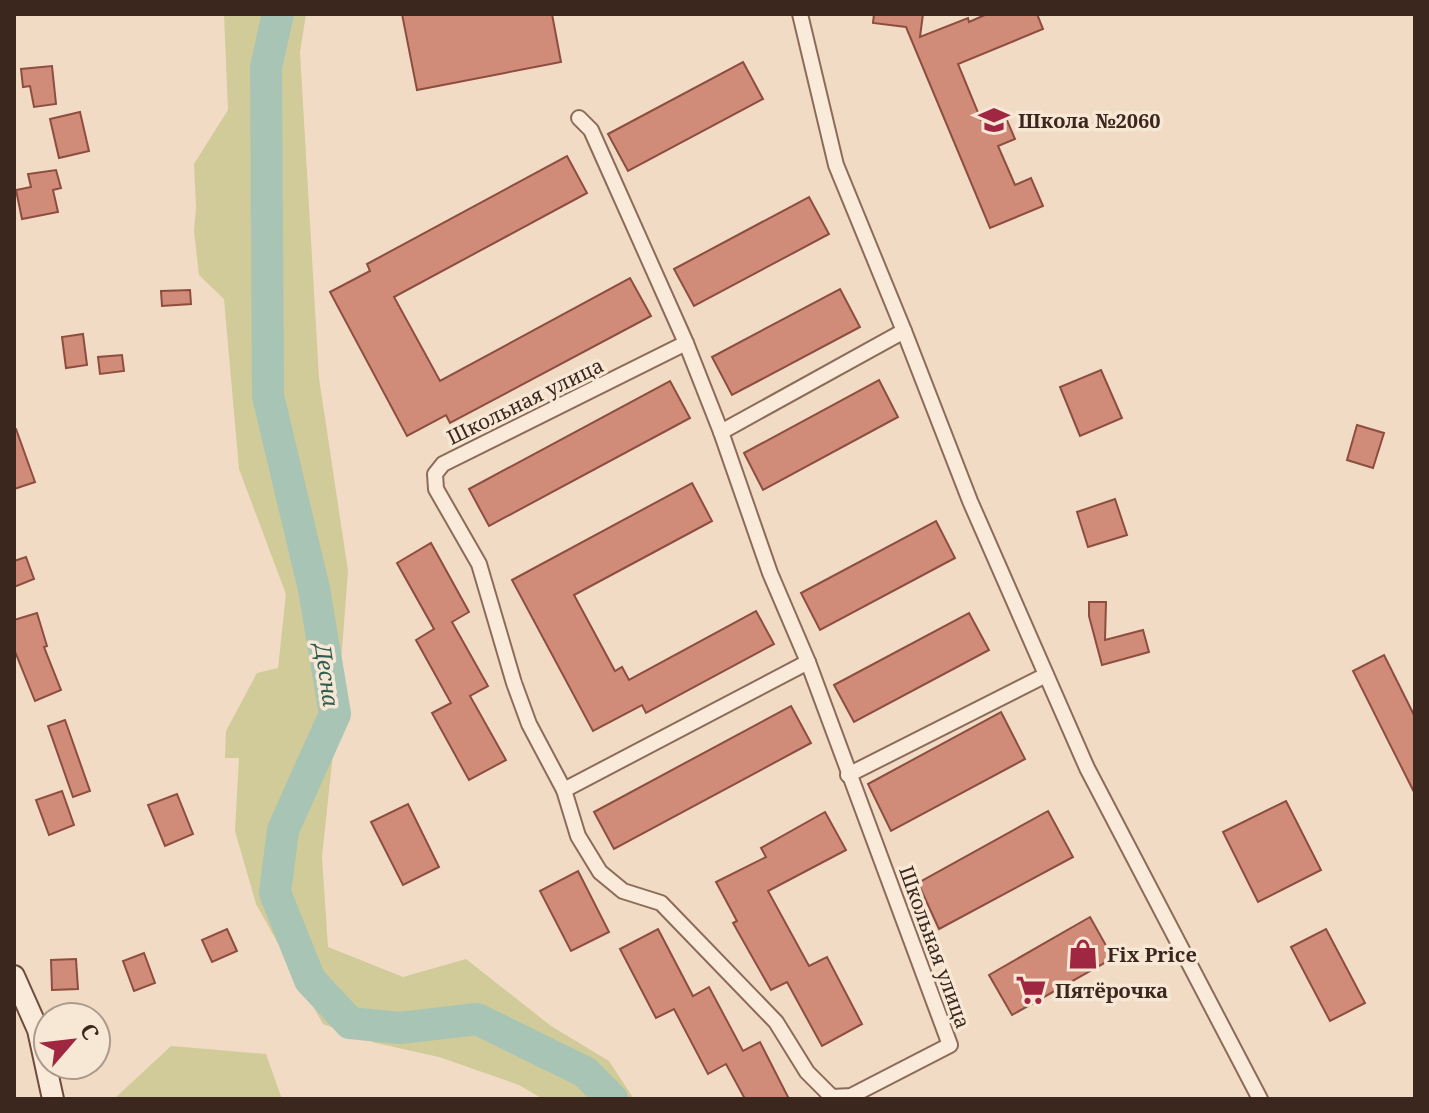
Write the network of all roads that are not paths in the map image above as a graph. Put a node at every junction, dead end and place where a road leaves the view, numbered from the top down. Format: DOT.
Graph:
graph roads {
  1 [pos="800,14"];
  2 [pos="579,118"];
  3 [pos="904,331"];
  4 [pos="686,343"];
  5 [pos="721,432"];
  6 [pos="808,662"];
  7 [pos="1046,675"];
  8 [pos="848,775"];
  9 [pos="564,790"];
  10 [pos="14,976"];
  11 [pos="53,1099"];
  12 [pos="1260,1099"];
  1 -- 3 [label="street"];
  2 -- 4 [label="street, Школьная улица"];
  3 -- 5 [label="street"];
  3 -- 7 [label="street"];
  4 -- 5 [label="street, Школьная улица"];
  4 -- 9 [label="street, Школьная улица"];
  5 -- 6 [label="street, Школьная улица"];
  6 -- 8 [label="street, Школьная улица"];
  6 -- 9 [label="street"];
  7 -- 8 [label="street"];
  7 -- 12 [label="street"];
  8 -- 9 [label="street, Школьная улица"];
  10 -- 11 [label="street"];
}
